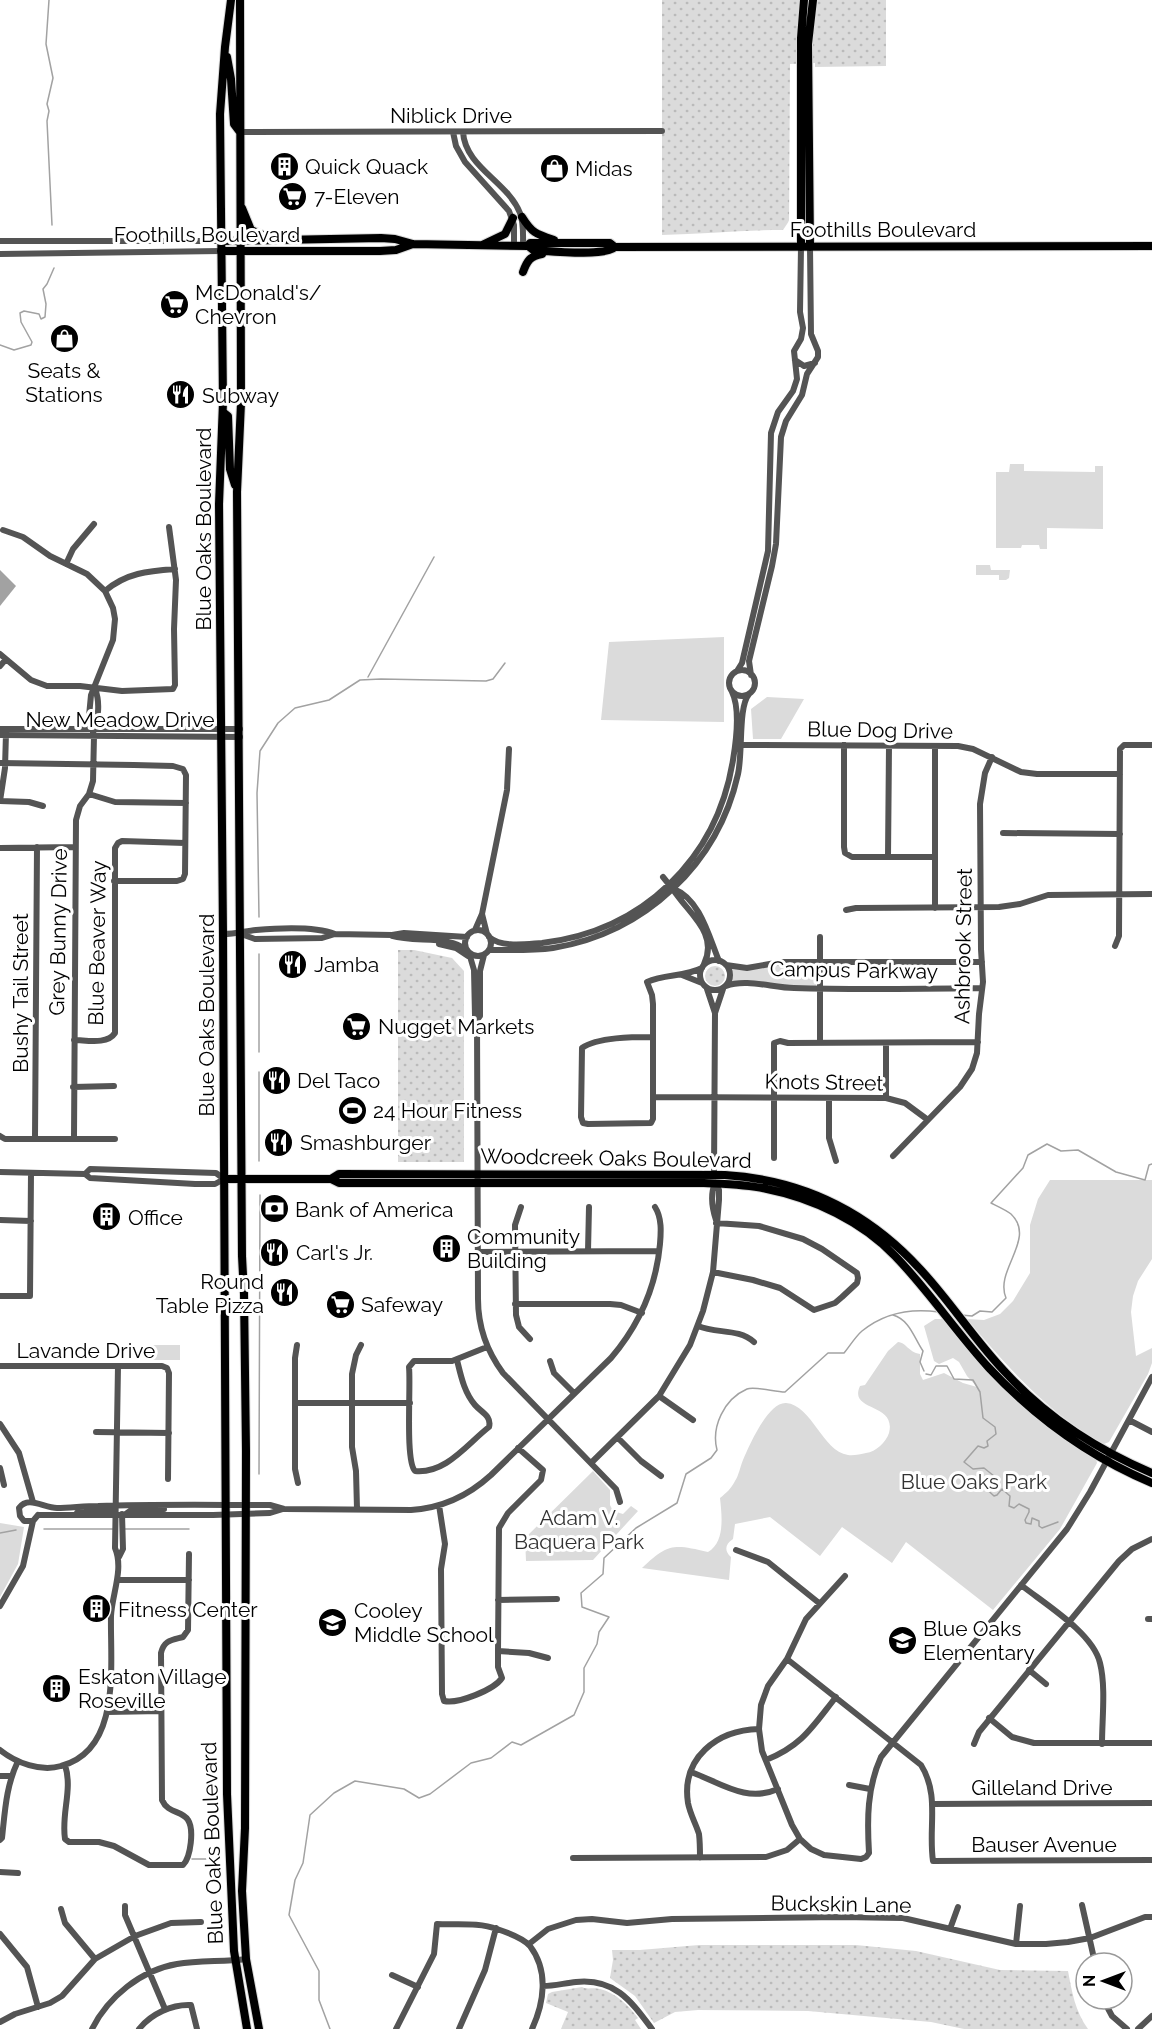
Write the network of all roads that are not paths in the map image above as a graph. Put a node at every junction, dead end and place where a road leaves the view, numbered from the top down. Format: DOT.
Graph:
graph roads {
  1 [pos="231,0"];
  2 [pos="240,0"];
  3 [pos="808,3"];
  4 [pos="225,47"];
  5 [pos="662,131"];
  6 [pos="240,132"];
  7 [pos="453,132"];
  8 [pos="463,132"];
  9 [pos="239,200"];
  10 [pos="517,217"];
  11 [pos="381,238"];
  12 [pos="0,241"];
  13 [pos="221,241"];
  14 [pos="240,241"];
  15 [pos="277,241"];
  16 [pos="561,242"];
  17 [pos="413,244"];
  18 [pos="481,246"];
  19 [pos="522,246"];
  20 [pos="1152,246"];
  21 [pos="615,247"];
  22 [pos="801,247"];
  23 [pos="810,247"];
  24 [pos="222,251"];
  25 [pos="240,251"];
  26 [pos="356,251"];
  27 [pos="560,251"];
  28 [pos="0,254"];
  29 [pos="523,272"];
  30 [pos="799,343"];
  31 [pos="815,345"];
  32 [pos="795,359"];
  33 [pos="815,362"];
  34 [pos="223,412"];
  35 [pos="779,447"];
  36 [pos="770,465"];
  37 [pos="237,492"];
  38 [pos="777,505"];
  39 [pos="94,524"];
  40 [pos="169,527"];
  41 [pos="3,530"];
  42 [pos="66,564"];
  43 [pos="175,569"];
  44 [pos="105,591"];
  45 [pos="0,654"];
  46 [pos="6,659"];
  47 [pos="0,666"];
  48 [pos="737,671"];
  49 [pos="751,675"];
  50 [pos="95,688"];
  51 [pos="732,692"];
  52 [pos="749,694"];
  53 [pos="90,706"];
  54 [pos="98,707"];
  55 [pos="3,732"];
  56 [pos="94,733"];
  57 [pos="221,733"];
  58 [pos="240,733"];
  59 [pos="742,745"];
  60 [pos="844,745"];
  61 [pos="1152,745"];
  62 [pos="889,746"];
  63 [pos="935,746"];
  64 [pos="509,749"];
  65 [pos="992,757"];
  66 [pos="3,763"];
  67 [pos="93,765"];
  68 [pos="1120,774"];
  69 [pos="89,794"];
  70 [pos="0,801"];
  71 [pos="186,803"];
  72 [pos="43,806"];
  73 [pos="1003,833"];
  74 [pos="1119,834"];
  75 [pos="185,843"];
  76 [pos="37,847"];
  77 [pos="75,847"];
  78 [pos="0,848"];
  79 [pos="935,857"];
  80 [pos="888,858"];
  81 [pos="663,877"];
  82 [pos="114,881"];
  83 [pos="672,886"];
  84 [pos="1119,894"];
  85 [pos="1152,894"];
  86 [pos="935,908"];
  87 [pos="981,908"];
  88 [pos="846,910"];
  89 [pos="482,914"];
  90 [pos="475,930"];
  91 [pos="223,934"];
  92 [pos="241,934"];
  93 [pos="335,934"];
  94 [pos="392,935"];
  95 [pos="488,935"];
  96 [pos="820,936"];
  97 [pos="466,937"];
  98 [pos="1115,946"];
  99 [pos="487,952"];
  100 [pos="468,953"];
  101 [pos="719,961"];
  102 [pos="820,962"];
  103 [pos="982,962"];
  104 [pos="726,965"];
  105 [pos="703,966"];
  106 [pos="682,975"];
  107 [pos="702,983"];
  108 [pos="724,988"];
  109 [pos="982,988"];
  110 [pos="707,989"];
  111 [pos="820,989"];
  112 [pos="715,1013"];
  113 [pos="477,1020"];
  114 [pos="653,1036"];
  115 [pos="74,1040"];
  116 [pos="820,1042"];
  117 [pos="886,1042"];
  118 [pos="978,1042"];
  119 [pos="114,1086"];
  120 [pos="74,1087"];
  121 [pos="653,1097"];
  122 [pos="714,1097"];
  123 [pos="774,1097"];
  124 [pos="829,1098"];
  125 [pos="886,1098"];
  126 [pos="928,1120"];
  127 [pos="0,1136"];
  128 [pos="34,1138"];
  129 [pos="74,1138"];
  130 [pos="115,1138"];
  131 [pos="893,1156"];
  132 [pos="774,1158"];
  133 [pos="836,1161"];
  134 [pos="0,1172"];
  135 [pos="31,1173"];
  136 [pos="85,1174"];
  137 [pos="242,1178"];
  138 [pos="477,1178"];
  139 [pos="224,1179"];
  140 [pos="715,1179"];
  141 [pos="521,1207"];
  142 [pos="589,1207"];
  143 [pos="655,1208"];
  144 [pos="0,1220"];
  145 [pos="31,1221"];
  146 [pos="717,1223"];
  147 [pos="515,1251"];
  148 [pos="588,1251"];
  149 [pos="659,1251"];
  150 [pos="478,1252"];
  151 [pos="713,1272"];
  152 [pos="0,1296"];
  153 [pos="515,1304"];
  154 [pos="642,1313"];
  155 [pos="698,1326"];
  156 [pos="530,1339"];
  157 [pos="754,1342"];
  158 [pos="297,1345"];
  159 [pos="362,1345"];
  160 [pos="487,1347"];
  161 [pos="457,1360"];
  162 [pos="550,1361"];
  163 [pos="0,1366"];
  164 [pos="118,1366"];
  165 [pos="1152,1377"];
  166 [pos="574,1393"];
  167 [pos="659,1396"];
  168 [pos="295,1403"];
  169 [pos="352,1403"];
  170 [pos="410,1403"];
  171 [pos="548,1419"];
  172 [pos="693,1420"];
  173 [pos="1128,1420"];
  174 [pos="0,1424"];
  175 [pos="96,1432"];
  176 [pos="117,1432"];
  177 [pos="1152,1432"];
  178 [pos="169,1433"];
  179 [pos="618,1438"];
  180 [pos="518,1448"];
  181 [pos="1108,1457"];
  182 [pos="591,1463"];
  183 [pos="0,1468"];
  184 [pos="1152,1473"];
  185 [pos="661,1476"];
  186 [pos="168,1479"];
  187 [pos="298,1483"];
  188 [pos="27,1484"];
  189 [pos="1152,1484"];
  190 [pos="4,1485"];
  191 [pos="620,1502"];
  192 [pos="34,1503"];
  193 [pos="21,1504"];
  194 [pos="439,1505"];
  195 [pos="117,1506"];
  196 [pos="173,1506"];
  197 [pos="357,1509"];
  198 [pos="225,1510"];
  199 [pos="245,1510"];
  200 [pos="70,1516"];
  201 [pos="115,1516"];
  202 [pos="123,1516"];
  203 [pos="35,1518"];
  204 [pos="24,1521"];
  205 [pos="115,1531"];
  206 [pos="123,1531"];
  207 [pos="28,1538"];
  208 [pos="1152,1539"];
  209 [pos="736,1550"];
  210 [pos="189,1554"];
  211 [pos="118,1557"];
  212 [pos="845,1575"];
  213 [pos="117,1580"];
  214 [pos="189,1580"];
  215 [pos="1021,1585"];
  216 [pos="557,1599"];
  217 [pos="498,1600"];
  218 [pos="819,1603"];
  219 [pos="0,1606"];
  220 [pos="1068,1623"];
  221 [pos="498,1652"];
  222 [pos="548,1659"];
  223 [pos="787,1659"];
  224 [pos="1029,1670"];
  225 [pos="1046,1684"];
  226 [pos="836,1697"];
  227 [pos="161,1711"];
  228 [pos="107,1712"];
  229 [pos="989,1718"];
  230 [pos="759,1728"];
  231 [pos="892,1741"];
  232 [pos="1152,1743"];
  233 [pos="974,1744"];
  234 [pos="1102,1744"];
  235 [pos="0,1750"];
  236 [pos="766,1760"];
  237 [pos="18,1761"];
  238 [pos="65,1765"];
  239 [pos="691,1772"];
  240 [pos="0,1776"];
  241 [pos="10,1776"];
  242 [pos="849,1785"];
  243 [pos="870,1788"];
  244 [pos="778,1789"];
  245 [pos="1152,1803"];
  246 [pos="932,1804"];
  247 [pos="800,1839"];
  248 [pos="0,1840"];
  249 [pos="573,1858"];
  250 [pos="700,1858"];
  251 [pos="1152,1860"];
  252 [pos="0,1872"];
  253 [pos="18,1873"];
  254 [pos="1082,1905"];
  255 [pos="125,1906"];
  256 [pos="1020,1906"];
  257 [pos="957,1907"];
  258 [pos="61,1909"];
  259 [pos="1152,1917"];
  260 [pos="201,1922"];
  261 [pos="496,1928"];
  262 [pos="950,1929"];
  263 [pos="0,1934"];
  264 [pos="135,1936"];
  265 [pos="1090,1938"];
  266 [pos="529,1944"];
  267 [pos="1016,1944"];
  268 [pos="1093,1951"];
  269 [pos="95,1959"];
  270 [pos="246,1959"];
  271 [pos="235,1960"];
  272 [pos="150,1973"];
  273 [pos="392,1975"];
  274 [pos="543,1986"];
  275 [pos="418,1987"];
  276 [pos="38,2007"];
  277 [pos="165,2009"];
  278 [pos="1109,2011"];
  279 [pos="1152,2016"];
  280 [pos="0,2022"];
  281 [pos="92,2029"];
  282 [pos="139,2029"];
  283 [pos="197,2029"];
  284 [pos="247,2029"];
  285 [pos="259,2029"];
  286 [pos="396,2029"];
  287 [pos="459,2029"];
  288 [pos="532,2029"];
  289 [pos="651,2029"];
  290 [pos="1127,2029"];
  291 [pos="1138,2029"];
  1 -- 4 [label="main road, Blue Oaks Boulevard"];
  2 -- 6 [label="main road, Blue Oaks Boulevard"];
  3 -- 22 [label="main road"];
  3 -- 23 [label="main road"];
  4 -- 6 [label="main road"];
  4 -- 13 [label="main road, Blue Oaks Boulevard"];
  5 -- 8 [label="street, Niblick Drive"];
  6 -- 7 [label="street, Niblick Drive"];
  6 -- 9 [label="main road, Blue Oaks Boulevard"];
  7 -- 8 [label="street, Niblick Drive"];
  7 -- 10 [label="street"];
  8 -- 10 [label="street"];
  9 -- 14 [label="main road, Blue Oaks Boulevard"];
  9 -- 15 [label="main road"];
  10 -- 16 [label="main road"];
  10 -- 18 [label="main road"];
  10 -- 19 [label="street"];
  11 -- 15 [label="main road, Foothills Boulevard"];
  11 -- 17 [label="main road, Foothills Boulevard"];
  11 -- 26 [label="main road"];
  12 -- 13 [label="street, Foothills Boulevard"];
  13 -- 14 [label="main road, Foothills Boulevard"];
  13 -- 24 [label="main road, Blue Oaks Boulevard"];
  14 -- 15 [label="main road, Foothills Boulevard"];
  14 -- 25 [label="main road, Blue Oaks Boulevard"];
  16 -- 19 [label="main road, Foothills Boulevard"];
  16 -- 21 [label="main road, Foothills Boulevard"];
  17 -- 18 [label="main road, Foothills Boulevard"];
  17 -- 26 [label="main road, Foothills Boulevard"];
  18 -- 19 [label="main road, Foothills Boulevard"];
  19 -- 27 [label="main road, Foothills Boulevard"];
  20 -- 23 [label="main road, Foothills Boulevard"];
  21 -- 22 [label="main road, Foothills Boulevard"];
  21 -- 27 [label="main road, Foothills Boulevard"];
  22 -- 23 [label="main road, Foothills Boulevard"];
  22 -- 30 [label="street"];
  23 -- 31 [label="street"];
  24 -- 25 [label="main road, Foothills Boulevard"];
  24 -- 28 [label="street, Foothills Boulevard"];
  24 -- 34 [label="main road, Blue Oaks Boulevard"];
  25 -- 26 [label="main road, Foothills Boulevard"];
  25 -- 37 [label="main road, Blue Oaks Boulevard"];
  27 -- 29 [label="main road"];
  30 -- 31 [label="street"];
  30 -- 32 [label="street"];
  31 -- 33 [label="street"];
  32 -- 33 [label="street"];
  32 -- 36 [label="street"];
  33 -- 35 [label="street"];
  34 -- 37 [label="main road"];
  34 -- 57 [label="main road, Blue Oaks Boulevard"];
  35 -- 36 [label="street"];
  35 -- 38 [label="street"];
  36 -- 38 [label="street"];
  36 -- 48 [label="street"];
  37 -- 58 [label="main road, Blue Oaks Boulevard"];
  38 -- 49 [label="street"];
  39 -- 42 [label="street"];
  40 -- 43 [label="street"];
  41 -- 42 [label="street"];
  42 -- 44 [label="street"];
  43 -- 44 [label="street"];
  43 -- 50 [label="street"];
  44 -- 50 [label="street"];
  45 -- 46 [label="street"];
  46 -- 47 [label="street"];
  46 -- 50 [label="street"];
  48 -- 49 [label="street"];
  48 -- 51 [label="street"];
  49 -- 52 [label="street"];
  50 -- 53 [label="street"];
  50 -- 54 [label="street"];
  51 -- 52 [label="street"];
  51 -- 83 [label="street"];
  52 -- 59 [label="street"];
  53 -- 54 [label="street"];
  53 -- 56 [label="street"];
  54 -- 56 [label="street"];
  55 -- 56 [label="street, New Meadow Drive"];
  55 -- 66 [label="street"];
  56 -- 57 [label="street, New Meadow Drive"];
  56 -- 67 [label="street, Grey Bunny Drive"];
  57 -- 58 [label="street, New Meadow Drive"];
  57 -- 91 [label="main road, Blue Oaks Boulevard"];
  58 -- 92 [label="main road, Blue Oaks Boulevard"];
  59 -- 60 [label="street, Blue Dog Drive"];
  59 -- 83 [label="street"];
  60 -- 62 [label="street, Blue Dog Drive"];
  60 -- 80 [label="street"];
  61 -- 68 [label="street"];
  62 -- 63 [label="street, Blue Dog Drive"];
  62 -- 80 [label="street"];
  63 -- 65 [label="street, Blue Dog Drive"];
  63 -- 79 [label="street"];
  64 -- 89 [label="street"];
  65 -- 68 [label="street, Blue Dog Drive"];
  65 -- 87 [label="street, Ashbrook Street"];
  66 -- 67 [label="street"];
  66 -- 70 [label="street"];
  67 -- 69 [label="street, Grey Bunny Drive"];
  67 -- 71 [label="street"];
  68 -- 74 [label="street"];
  69 -- 71 [label="street"];
  69 -- 77 [label="street, Grey Bunny Drive"];
  70 -- 72 [label="street"];
  71 -- 75 [label="street"];
  73 -- 74 [label="street"];
  74 -- 84 [label="street"];
  75 -- 82 [label="street"];
  75 -- 82 [label="street, Blue Beaver Way"];
  76 -- 77 [label="street"];
  76 -- 78 [label="street"];
  76 -- 128 [label="street, Bushy Tail Street"];
  77 -- 115 [label="street, Grey Bunny Drive"];
  79 -- 80 [label="street"];
  79 -- 86 [label="street"];
  81 -- 83 [label="street"];
  82 -- 115 [label="street, Blue Beaver Way"];
  83 -- 95 [label="street"];
  83 -- 99 [label="street"];
  83 -- 101 [label="street"];
  83 -- 105 [label="street"];
  84 -- 85 [label="street"];
  84 -- 87 [label="street"];
  84 -- 98 [label="street"];
  86 -- 87 [label="street"];
  86 -- 88 [label="street"];
  87 -- 103 [label="street, Ashbrook Street"];
  89 -- 90 [label="street"];
  89 -- 95 [label="street"];
  90 -- 95 [label="street"];
  90 -- 97 [label="street"];
  91 -- 92 [label="street"];
  91 -- 139 [label="main road, Blue Oaks Boulevard"];
  92 -- 93 [label="street"];
  92 -- 93 [label="street"];
  92 -- 137 [label="main road, Blue Oaks Boulevard"];
  93 -- 94 [label="street"];
  94 -- 97 [label="street"];
  94 -- 100 [label="street"];
  95 -- 99 [label="street"];
  96 -- 102 [label="street"];
  97 -- 100 [label="street"];
  99 -- 100 [label="street"];
  99 -- 113 [label="street"];
  100 -- 113 [label="street"];
  101 -- 104 [label="street"];
  101 -- 105 [label="street"];
  102 -- 103 [label="street, Campus Parkway"];
  102 -- 104 [label="street, Campus Parkway"];
  102 -- 111 [label="street"];
  103 -- 109 [label="street, Ashbrook Street"];
  104 -- 108 [label="street"];
  105 -- 106 [label="street"];
  105 -- 107 [label="street"];
  106 -- 107 [label="street"];
  106 -- 114 [label="street"];
  107 -- 110 [label="street"];
  108 -- 110 [label="street"];
  108 -- 111 [label="street, Campus Parkway"];
  108 -- 112 [label="street"];
  109 -- 111 [label="street, Campus Parkway"];
  109 -- 118 [label="street, Ashbrook Street"];
  110 -- 112 [label="street"];
  111 -- 116 [label="street"];
  112 -- 122 [label="street"];
  113 -- 138 [label="street"];
  114 -- 121 [label="street"];
  114 -- 121 [label="street"];
  115 -- 120 [label="street, Grey Bunny Drive"];
  116 -- 117 [label="street"];
  116 -- 123 [label="street"];
  117 -- 118 [label="street"];
  117 -- 125 [label="street"];
  118 -- 126 [label="street, Ashbrook Street"];
  119 -- 120 [label="street"];
  120 -- 129 [label="street, Grey Bunny Drive"];
  121 -- 122 [label="street, Knots Street"];
  122 -- 123 [label="street, Knots Street"];
  122 -- 140 [label="street"];
  123 -- 124 [label="street, Knots Street"];
  123 -- 132 [label="street"];
  124 -- 125 [label="street, Knots Street"];
  124 -- 133 [label="street"];
  125 -- 126 [label="street, Knots Street"];
  126 -- 131 [label="street, Ashbrook Street"];
  127 -- 128 [label="street"];
  128 -- 129 [label="street"];
  129 -- 130 [label="street"];
  134 -- 135 [label="street, Woodcreek Oaks Boulevard"];
  135 -- 136 [label="street, Woodcreek Oaks Boulevard"];
  135 -- 145 [label="street"];
  136 -- 139 [label="street, Woodcreek Oaks Boulevard"];
  136 -- 139 [label="street, Woodcreek Oaks Boulevard"];
  137 -- 138 [label="main road, Woodcreek Oaks Boulevard"];
  137 -- 139 [label="main road, Woodcreek Oaks Boulevard"];
  137 -- 199 [label="main road, Blue Oaks Boulevard"];
  138 -- 140 [label="main road, Woodcreek Oaks Boulevard"];
  138 -- 150 [label="street"];
  139 -- 198 [label="main road, Blue Oaks Boulevard"];
  140 -- 146 [label="street"];
  140 -- 181 [label="main road, Woodcreek Oaks Boulevard"];
  140 -- 181 [label="main road, Woodcreek Oaks Boulevard"];
  141 -- 147 [label="street"];
  142 -- 148 [label="street"];
  143 -- 149 [label="street"];
  144 -- 145 [label="street"];
  145 -- 152 [label="street"];
  146 -- 151 [label="street"];
  146 -- 151 [label="street"];
  147 -- 148 [label="street"];
  147 -- 150 [label="street"];
  147 -- 153 [label="street"];
  148 -- 149 [label="street"];
  149 -- 154 [label="street"];
  150 -- 160 [label="street"];
  151 -- 155 [label="street"];
  153 -- 154 [label="street"];
  153 -- 156 [label="street"];
  154 -- 166 [label="street"];
  155 -- 157 [label="street"];
  155 -- 167 [label="street"];
  158 -- 168 [label="street"];
  159 -- 169 [label="street"];
  160 -- 161 [label="street"];
  160 -- 171 [label="street"];
  161 -- 170 [label="street"];
  161 -- 170 [label="street"];
  162 -- 166 [label="street"];
  163 -- 164 [label="street, Lavande Drive"];
  164 -- 176 [label="street"];
  164 -- 178 [label="street, Lavande Drive"];
  165 -- 173 [label="street"];
  166 -- 171 [label="street"];
  167 -- 172 [label="street"];
  167 -- 179 [label="street"];
  168 -- 169 [label="street"];
  168 -- 187 [label="street"];
  169 -- 170 [label="street"];
  169 -- 197 [label="street"];
  171 -- 180 [label="street"];
  171 -- 182 [label="street"];
  173 -- 177 [label="street"];
  173 -- 181 [label="street"];
  174 -- 188 [label="street"];
  175 -- 176 [label="street"];
  176 -- 178 [label="street"];
  176 -- 195 [label="street"];
  178 -- 186 [label="street, Lavande Drive"];
  179 -- 182 [label="street"];
  179 -- 185 [label="street"];
  180 -- 194 [label="street"];
  180 -- 217 [label="street"];
  181 -- 184 [label="main road, Woodcreek Oaks Boulevard"];
  181 -- 189 [label="main road, Woodcreek Oaks Boulevard"];
  181 -- 215 [label="street"];
  182 -- 191 [label="street"];
  183 -- 190 [label="street"];
  188 -- 192 [label="street"];
  188 -- 193 [label="street"];
  192 -- 193 [label="street"];
  192 -- 195 [label="street"];
  192 -- 203 [label="street"];
  193 -- 204 [label="street"];
  194 -- 197 [label="street"];
  194 -- 221 [label="street"];
  195 -- 196 [label="street"];
  195 -- 200 [label="street"];
  195 -- 201 [label="street"];
  195 -- 202 [label="street"];
  196 -- 198 [label="street"];
  196 -- 202 [label="street"];
  197 -- 199 [label="street"];
  198 -- 199 [label="street"];
  198 -- 202 [label="street"];
  198 -- 271 [label="main road, Blue Oaks Boulevard"];
  199 -- 270 [label="main road, Blue Oaks Boulevard"];
  200 -- 201 [label="street"];
  200 -- 203 [label="street"];
  201 -- 202 [label="street"];
  201 -- 205 [label="street"];
  202 -- 206 [label="street"];
  203 -- 204 [label="street"];
  203 -- 207 [label="street"];
  204 -- 207 [label="street"];
  205 -- 206 [label="street"];
  205 -- 211 [label="street"];
  206 -- 211 [label="street"];
  207 -- 219 [label="street"];
  208 -- 220 [label="street"];
  209 -- 218 [label="street"];
  210 -- 214 [label="street"];
  211 -- 213 [label="street"];
  212 -- 218 [label="street"];
  213 -- 214 [label="street"];
  213 -- 228 [label="street"];
  214 -- 227 [label="street"];
  215 -- 220 [label="street"];
  215 -- 231 [label="street"];
  216 -- 217 [label="street"];
  217 -- 221 [label="street"];
  218 -- 223 [label="street"];
  220 -- 224 [label="street"];
  220 -- 234 [label="street"];
  221 -- 222 [label="street"];
  223 -- 226 [label="street"];
  223 -- 230 [label="street"];
  224 -- 225 [label="street"];
  224 -- 229 [label="street"];
  226 -- 231 [label="street"];
  226 -- 236 [label="street"];
  227 -- 228 [label="street"];
  227 -- 238 [label="street"];
  228 -- 238 [label="street"];
  229 -- 233 [label="street"];
  229 -- 234 [label="street"];
  230 -- 236 [label="street"];
  230 -- 239 [label="street"];
  231 -- 243 [label="street"];
  231 -- 246 [label="street"];
  232 -- 234 [label="street"];
  235 -- 237 [label="street"];
  236 -- 244 [label="street"];
  237 -- 238 [label="street"];
  237 -- 241 [label="street"];
  239 -- 244 [label="street"];
  239 -- 250 [label="street"];
  240 -- 241 [label="street"];
  241 -- 248 [label="street"];
  242 -- 243 [label="street"];
  243 -- 247 [label="street"];
  244 -- 247 [label="street"];
  245 -- 246 [label="street, Gilleland Drive"];
  246 -- 251 [label="street, Bauser Avenue"];
  247 -- 250 [label="street"];
  249 -- 250 [label="street"];
  252 -- 253 [label="street"];
  254 -- 265 [label="street"];
  255 -- 264 [label="street"];
  256 -- 267 [label="street"];
  257 -- 262 [label="street"];
  258 -- 269 [label="street"];
  259 -- 265 [label="street, Buckskin Lane"];
  260 -- 264 [label="street"];
  261 -- 266 [label="street"];
  261 -- 275 [label="street"];
  261 -- 287 [label="street"];
  262 -- 266 [label="street, Buckskin Lane"];
  262 -- 267 [label="street, Buckskin Lane"];
  263 -- 276 [label="street"];
  264 -- 269 [label="street"];
  264 -- 272 [label="street"];
  265 -- 267 [label="street, Buckskin Lane"];
  265 -- 268 [label="street"];
  266 -- 274 [label="street"];
  269 -- 276 [label="street"];
  270 -- 271 [label="street"];
  270 -- 285 [label="main road, Blue Oaks Boulevard"];
  271 -- 272 [label="street"];
  271 -- 284 [label="main road, Blue Oaks Boulevard"];
  272 -- 277 [label="street"];
  272 -- 281 [label="street"];
  273 -- 275 [label="street"];
  274 -- 288 [label="street"];
  274 -- 289 [label="street"];
  275 -- 286 [label="street"];
  276 -- 280 [label="street"];
  277 -- 282 [label="street"];
  277 -- 283 [label="street"];
  278 -- 290 [label="street"];
  279 -- 291 [label="street"];
}
